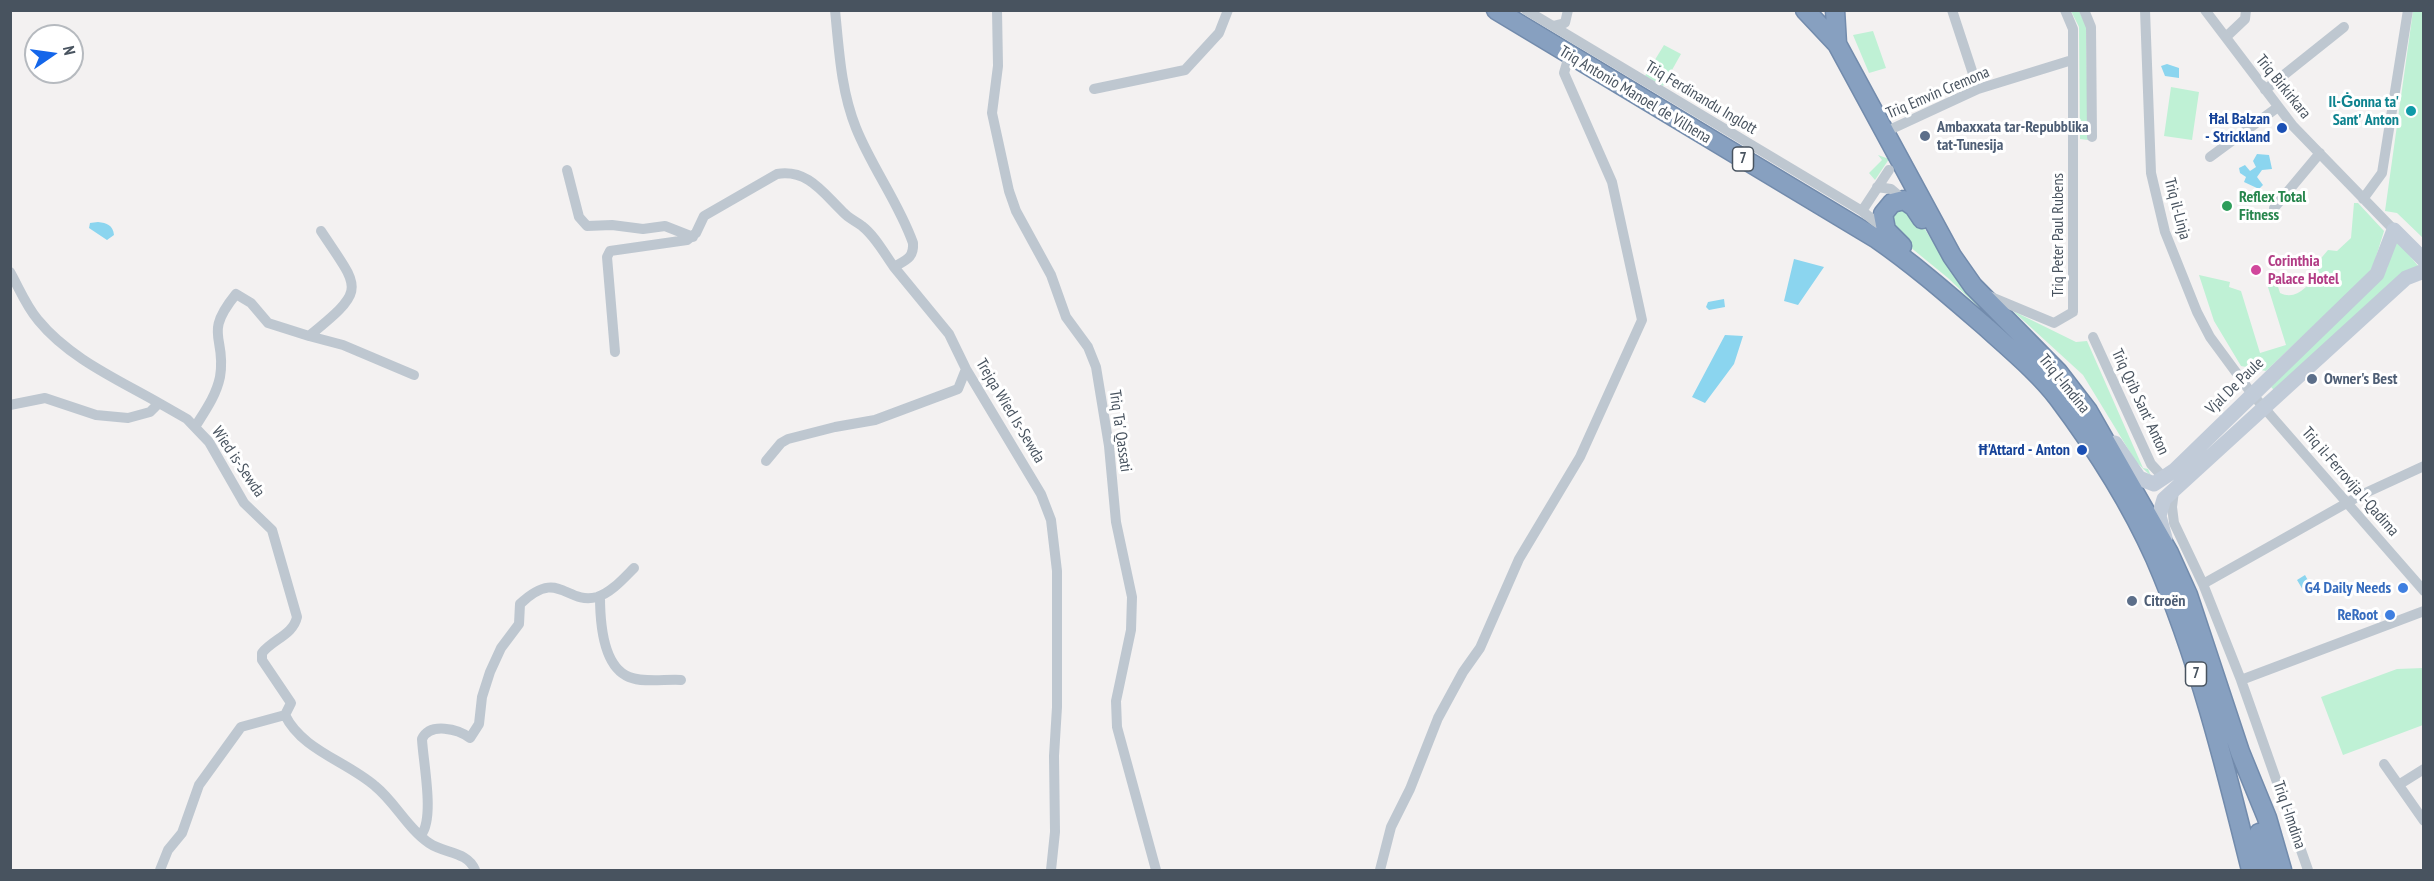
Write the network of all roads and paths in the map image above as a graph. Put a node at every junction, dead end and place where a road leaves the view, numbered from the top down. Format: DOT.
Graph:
graph roads {
  1 [pos="835,10"];
  2 [pos="997,10"];
  3 [pos="1228,10"];
  4 [pos="1496,10"];
  5 [pos="1526,10"];
  6 [pos="1568,10"];
  7 [pos="1805,10"];
  8 [pos="1835,10"];
  9 [pos="1952,10"];
  10 [pos="2065,10"];
  11 [pos="2084,10"];
  12 [pos="2145,10"];
  13 [pos="2205,10"];
  14 [pos="2246,10"];
  15 [pos="2408,10"];
  16 [pos="1553,26"];
  17 [pos="2344,27"];
  18 [pos="2226,37"];
  19 [pos="1837,44"];
  20 [pos="1569,56"];
  21 [pos="2072,60"];
  22 [pos="1094,89"];
  23 [pos="1978,89"];
  24 [pos="2265,90"];
  25 [pos="2278,107"];
  26 [pos="1889,131"];
  27 [pos="2092,137"];
  28 [pos="2320,153"];
  29 [pos="2210,157"];
  30 [pos="567,170"];
  31 [pos="1889,170"];
  32 [pos="1877,188"];
  33 [pos="2363,199"];
  34 [pos="1904,200"];
  35 [pos="2274,208"];
  36 [pos="1862,212"];
  37 [pos="1886,230"];
  38 [pos="2394,230"];
  39 [pos="321,231"];
  40 [pos="693,237"];
  41 [pos="2424,260"];
  42 [pos="894,267"];
  43 [pos="2424,271"];
  44 [pos="10,272"];
  45 [pos="1977,289"];
  46 [pos="309,336"];
  47 [pos="2093,337"];
  48 [pos="615,352"];
  49 [pos="2030,366"];
  50 [pos="966,369"];
  51 [pos="414,375"];
  52 [pos="2252,394"];
  53 [pos="159,403"];
  54 [pos="10,405"];
  55 [pos="2266,408"];
  56 [pos="2088,411"];
  57 [pos="195,427"];
  58 [pos="766,461"];
  59 [pos="2424,466"];
  60 [pos="2164,478"];
  61 [pos="2174,491"];
  62 [pos="2350,503"];
  63 [pos="2169,553"];
  64 [pos="634,568"];
  65 [pos="2204,584"];
  66 [pos="2424,591"];
  67 [pos="600,596"];
  68 [pos="2424,611"];
  69 [pos="681,680"];
  70 [pos="2241,680"];
  71 [pos="285,715"];
  72 [pos="2240,752"];
  73 [pos="2384,764"];
  74 [pos="2424,769"];
  75 [pos="2400,784"];
  76 [pos="2424,821"];
  77 [pos="421,836"];
  78 [pos="160,870"];
  79 [pos="476,870"];
  80 [pos="1051,870"];
  81 [pos="1156,870"];
  82 [pos="1380,870"];
  83 [pos="2251,870"];
  84 [pos="2268,870"];
  85 [pos="2282,870"];
  86 [pos="2308,870"];
  1 -- 42 [label="street"];
  2 -- 81 [label="street, Triq Ta' Qassati"];
  3 -- 22 [label="street"];
  4 -- 20 [label="highway, Triq Antonio Manoel de Vilhena / 7"];
  5 -- 16 [label="street, Triq Ferdinandu Inglott"];
  6 -- 16 [label="street"];
  7 -- 19 [label="highway"];
  8 -- 19 [label="highway"];
  9 -- 23 [label="street"];
  10 -- 21 [label="street, Triq Peter Paul Rubens"];
  11 -- 27 [label="street"];
  12 -- 52 [label="street, Triq il-Linja"];
  13 -- 18 [label="street, Triq Birkirkara"];
  14 -- 18 [label="street"];
  15 -- 33 [label="street"];
  16 -- 36 [label="street, Triq Ferdinandu Inglott"];
  17 -- 24 [label="street"];
  18 -- 24 [label="street, Triq Birkirkara"];
  19 -- 26 [label="highway, Triq l-Imdina / 7"];
  20 -- 49 [label="highway, Triq Antonio Manoel de Vilhena / 7"];
  20 -- 82 [label="street"];
  21 -- 23 [label="street, Triq Emvin Cremona"];
  21 -- 45 [label="street, Triq Peter Paul Rubens"];
  23 -- 26 [label="street, Triq Emvin Cremona"];
  24 -- 25 [label="street, Triq Birkirkara"];
  25 -- 28 [label="street, Triq Birkirkara"];
  25 -- 29 [label="street"];
  26 -- 45 [label="highway, Triq l-Imdina / 7"];
  28 -- 33 [label="street, Triq Birkirkara"];
  28 -- 35 [label="street"];
  30 -- 40 [label="street"];
  31 -- 32 [label="street"];
  32 -- 34 [label="street"];
  32 -- 36 [label="street"];
  33 -- 38 [label="street, Triq Birkirkara"];
  34 -- 37 [label="highway"];
  34 -- 45 [label="highway"];
  36 -- 37 [label="street, Triq Ferdinandu Inglott"];
  37 -- 49 [label="highway"];
  38 -- 41 [label="main road"];
  38 -- 52 [label="main road, Vjal De Paule"];
  39 -- 46 [label="street"];
  40 -- 42 [label="street, Trejqa Wied Is-Sewda"];
  40 -- 48 [label="street"];
  42 -- 50 [label="street, Trejqa Wied Is-Sewda"];
  43 -- 55 [label="main road"];
  44 -- 53 [label="street, Wied is-Sewda"];
  45 -- 56 [label="highway, Triq l-Imdina / 7"];
  46 -- 51 [label="street"];
  46 -- 57 [label="street"];
  47 -- 60 [label="street, Triq Qrib Sant' Anton"];
  49 -- 83 [label="highway, Triq Antonio Manoel de Vilhena / 7"];
  50 -- 58 [label="street"];
  50 -- 80 [label="street, Trejqa Wied Is-Sewda"];
  52 -- 55 [label="street, Triq il-Ferrovija l-Qadima"];
  52 -- 60 [label="main road, Vjal De Paule"];
  53 -- 54 [label="street"];
  53 -- 57 [label="street, Wied is-Sewda"];
  55 -- 61 [label="main road"];
  55 -- 62 [label="street, Triq il-Ferrovija l-Qadima"];
  56 -- 60 [label="main road"];
  56 -- 63 [label="highway, Triq l-Imdina / 7"];
  57 -- 71 [label="street, Wied is-Sewda"];
  59 -- 62 [label="street"];
  61 -- 63 [label="main road"];
  61 -- 65 [label="street, Triq l-Imdina"];
  62 -- 65 [label="street"];
  62 -- 66 [label="street, Triq il-Ferrovija l-Qadima"];
  63 -- 72 [label="highway, Triq l-Imdina / 7"];
  64 -- 67 [label="street"];
  65 -- 70 [label="street, Triq l-Imdina"];
  67 -- 69 [label="street"];
  67 -- 77 [label="street"];
  68 -- 70 [label="street"];
  70 -- 86 [label="street, Triq l-Imdina"];
  71 -- 77 [label="street, Wied is-Sewda"];
  71 -- 78 [label="street"];
  72 -- 84 [label="highway, Triq l-Imdina / 7"];
  72 -- 85 [label="highway, Triq l-Imdina / 7"];
  73 -- 75 [label="street"];
  74 -- 75 [label="street"];
  75 -- 76 [label="street"];
  77 -- 79 [label="street, Wied is-Sewda"];
}
